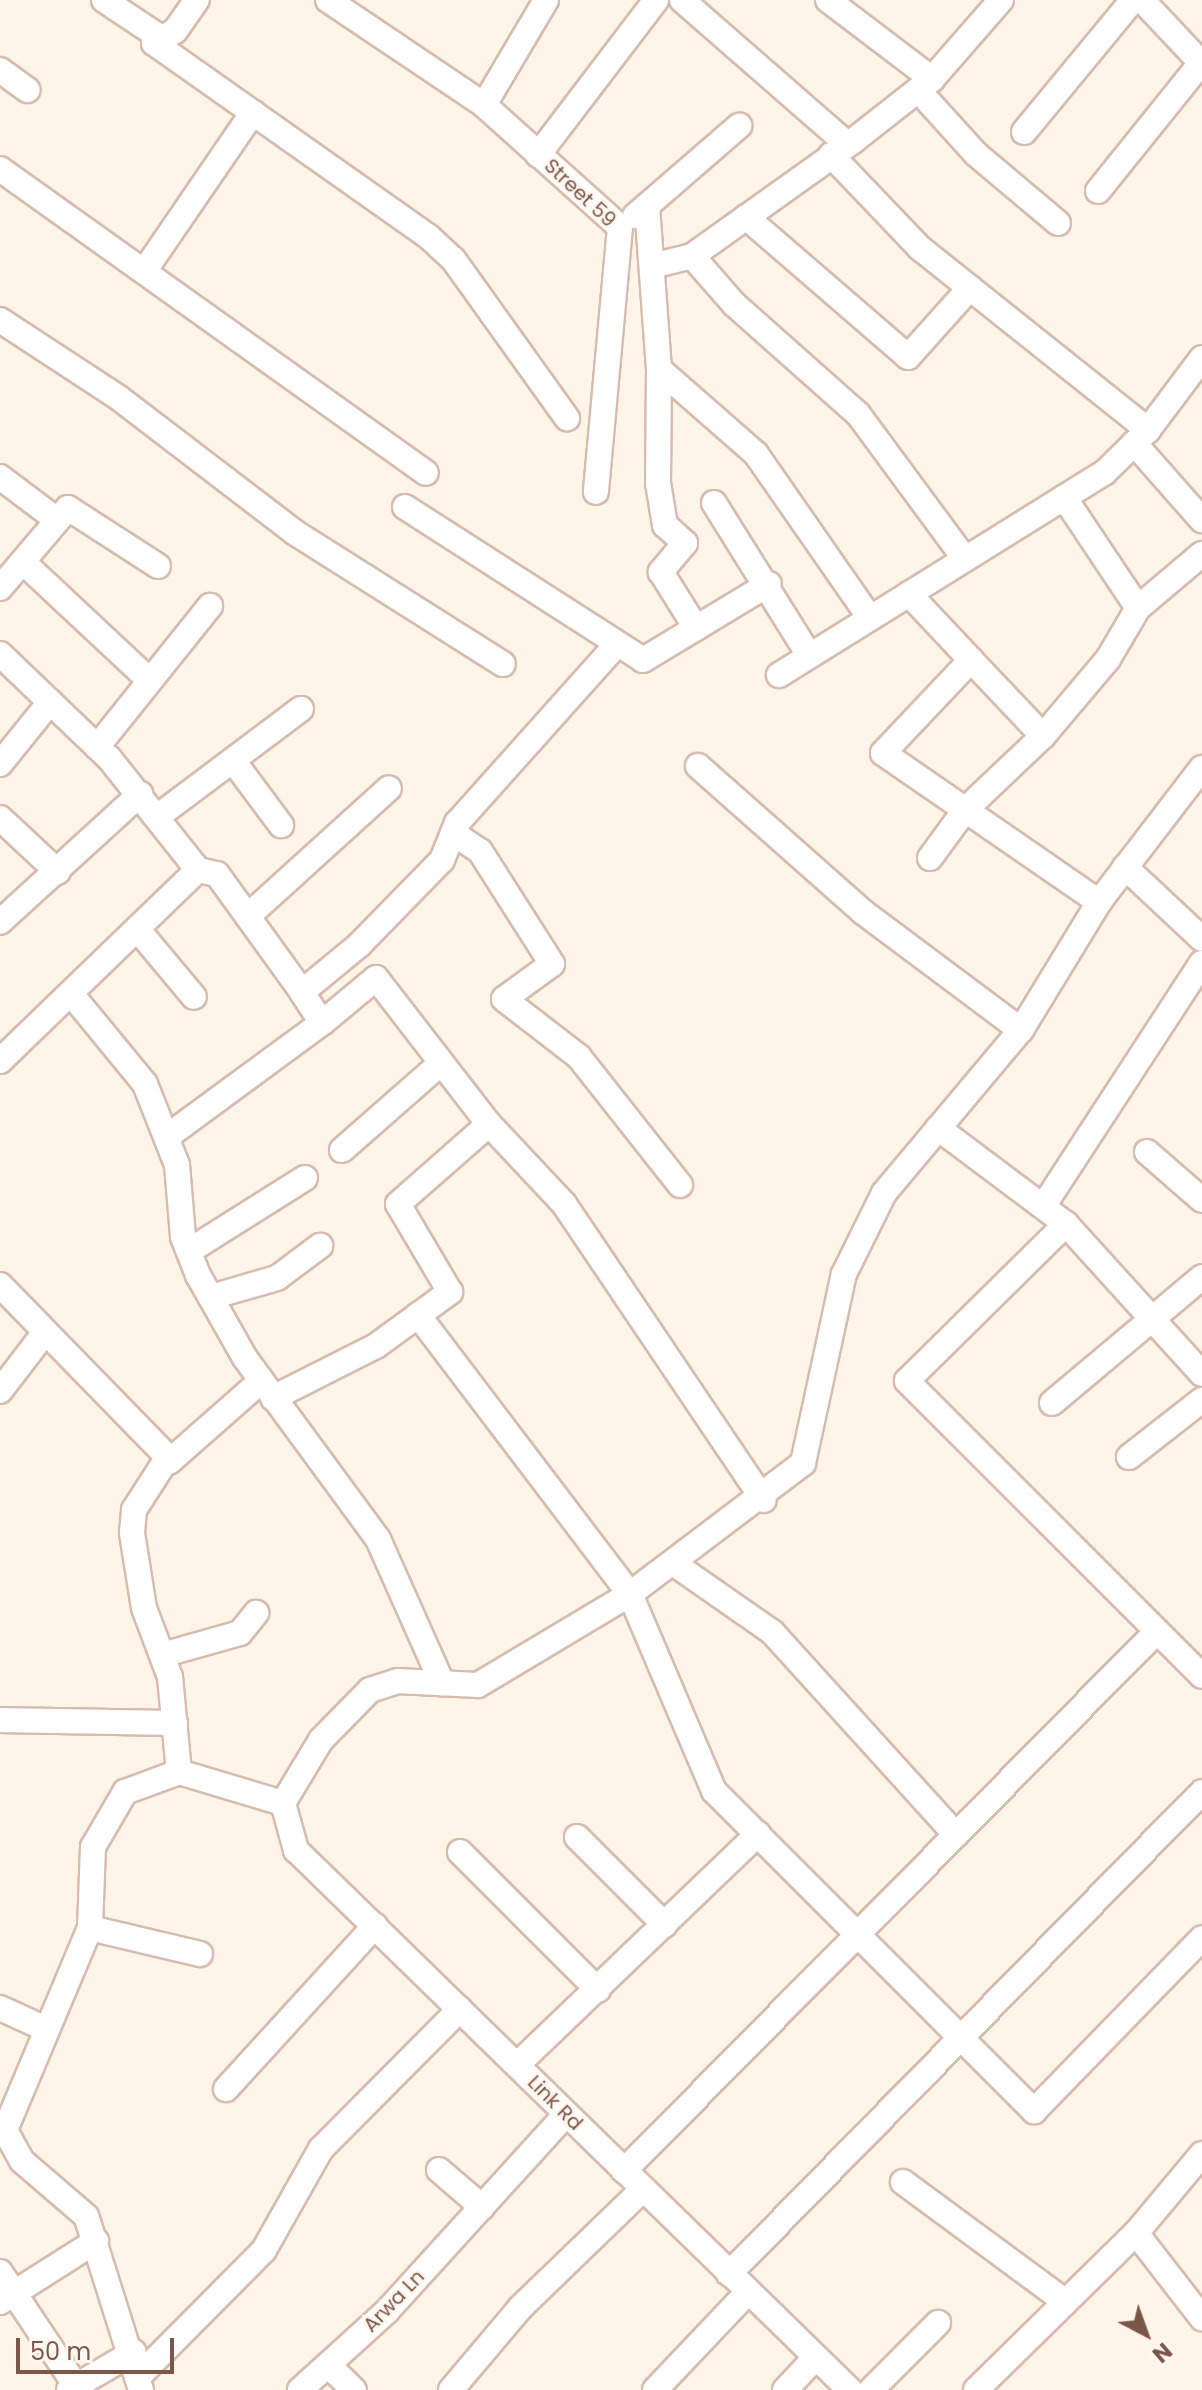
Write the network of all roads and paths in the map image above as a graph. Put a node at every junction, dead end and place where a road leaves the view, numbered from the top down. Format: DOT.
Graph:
graph roads {
  1 [pos="104,0"];
  2 [pos="197,0"];
  3 [pos="328,0"];
  4 [pos="546,0"];
  5 [pos="656,0"];
  6 [pos="682,0"];
  7 [pos="1133,0"];
  8 [pos="1142,0"];
  9 [pos="834,2"];
  10 [pos="995,2"];
  11 [pos="154,43"];
  12 [pos="1202,64"];
  13 [pos="0,70"];
  14 [pos="925,84"];
  15 [pos="28,90"];
  16 [pos="484,105"];
  17 [pos="253,112"];
  18 [pos="739,126"];
  19 [pos="1024,132"];
  20 [pos="839,149"];
  21 [pos="538,155"];
  22 [pos="0,169"];
  23 [pos="1098,191"];
  24 [pos="647,206"];
  25 [pos="746,217"];
  26 [pos="1058,223"];
  27 [pos="620,227"];
  28 [pos="692,256"];
  29 [pos="652,266"];
  30 [pos="145,270"];
  31 [pos="970,288"];
  32 [pos="0,320"];
  33 [pos="659,369"];
  34 [pos="1197,373"];
  35 [pos="567,418"];
  36 [pos="1141,436"];
  37 [pos="426,473"];
  38 [pos="0,477"];
  39 [pos="596,492"];
  40 [pos="1064,497"];
  41 [pos="714,503"];
  42 [pos="405,507"];
  43 [pos="57,520"];
  44 [pos="1202,520"];
  45 [pos="1202,554"];
  46 [pos="965,559"];
  47 [pos="24,563"];
  48 [pos="158,566"];
  49 [pos="769,584"];
  50 [pos="0,588"];
  51 [pos="909,594"];
  52 [pos="210,606"];
  53 [pos="1138,608"];
  54 [pos="870,618"];
  55 [pos="696,628"];
  56 [pos="616,645"];
  57 [pos="0,654"];
  58 [pos="809,655"];
  59 [pos="971,660"];
  60 [pos="503,664"];
  61 [pos="779,675"];
  62 [pos="149,680"];
  63 [pos="50,702"];
  64 [pos="301,709"];
  65 [pos="1043,736"];
  66 [pos="97,747"];
  67 [pos="234,762"];
  68 [pos="0,764"];
  69 [pos="698,766"];
  70 [pos="1201,771"];
  71 [pos="389,788"];
  72 [pos="140,794"];
  73 [pos="965,810"];
  74 [pos="157,817"];
  75 [pos="0,818"];
  76 [pos="281,825"];
  77 [pos="453,833"];
  78 [pos="930,858"];
  79 [pos="1125,867"];
  80 [pos="198,870"];
  81 [pos="58,872"];
  82 [pos="1099,902"];
  83 [pos="248,916"];
  84 [pos="0,922"];
  85 [pos="138,930"];
  86 [pos="1202,939"];
  87 [pos="1202,963"];
  88 [pos="302,992"];
  89 [pos="72,995"];
  90 [pos="194,997"];
  91 [pos="322,1023"];
  92 [pos="1021,1030"];
  93 [pos="5,1046"];
  94 [pos="440,1064"];
  95 [pos="489,1124"];
  96 [pos="938,1128"];
  97 [pos="168,1136"];
  98 [pos="342,1150"];
  99 [pos="1147,1152"];
  100 [pos="305,1178"];
  101 [pos="680,1185"];
  102 [pos="1202,1200"];
  103 [pos="1044,1205"];
  104 [pos="1066,1224"];
  105 [pos="320,1246"];
  106 [pos="189,1251"];
  107 [pos="1202,1277"];
  108 [pos="0,1285"];
  109 [pos="211,1297"];
  110 [pos="418,1315"];
  111 [pos="1153,1316"];
  112 [pos="43,1335"];
  113 [pos="1202,1374"];
  114 [pos="267,1390"];
  115 [pos="0,1391"];
  116 [pos="1202,1400"];
  117 [pos="1052,1403"];
  118 [pos="1129,1457"];
  119 [pos="169,1462"];
  120 [pos="764,1500"];
  121 [pos="673,1563"];
  122 [pos="630,1594"];
  123 [pos="256,1613"];
  124 [pos="1156,1632"];
  125 [pos="162,1655"];
  126 [pos="1202,1676"];
  127 [pos="442,1683"];
  128 [pos="0,1720"];
  129 [pos="175,1723"];
  130 [pos="179,1772"];
  131 [pos="1202,1792"];
  132 [pos="283,1803"];
  133 [pos="758,1834"];
  134 [pos="956,1835"];
  135 [pos="577,1837"];
  136 [pos="460,1852"];
  137 [pos="665,1925"];
  138 [pos="375,1926"];
  139 [pos="90,1928"];
  140 [pos="859,1937"];
  141 [pos="1202,1938"];
  142 [pos="200,1954"];
  143 [pos="598,1990"];
  144 [pos="0,2008"];
  145 [pos="460,2009"];
  146 [pos="46,2029"];
  147 [pos="961,2038"];
  148 [pos="517,2065"];
  149 [pos="226,2089"];
  150 [pos="566,2114"];
  151 [pos="1202,2154"];
  152 [pos="439,2170"];
  153 [pos="624,2171"];
  154 [pos="903,2182"];
  155 [pos="642,2190"];
  156 [pos="482,2207"];
  157 [pos="1136,2233"];
  158 [pos="96,2241"];
  159 [pos="0,2272"];
  160 [pos="729,2274"];
  161 [pos="748,2292"];
  162 [pos="7,2297"];
  163 [pos="1066,2302"];
  164 [pos="1202,2318"];
  165 [pos="938,2323"];
  166 [pos="816,2357"];
  167 [pos="328,2365"];
  168 [pos="139,2372"];
  169 [pos="72,2388"];
  170 [pos="300,2390"];
  171 [pos="354,2390"];
  172 [pos="451,2390"];
  173 [pos="655,2390"];
  174 [pos="785,2390"];
  175 [pos="850,2390"];
  176 [pos="871,2390"];
  177 [pos="976,2390"];
  1 -- 11 [label="street"];
  2 -- 11 [label="street"];
  3 -- 16 [label="street, Street 59"];
  4 -- 16 [label="street"];
  5 -- 21 [label="street"];
  6 -- 20 [label="street"];
  7 -- 19 [label="street"];
  8 -- 12 [label="street"];
  9 -- 14 [label="street"];
  10 -- 14 [label="street"];
  11 -- 17 [label="street"];
  12 -- 23 [label="street"];
  13 -- 15 [label="street"];
  14 -- 20 [label="street"];
  14 -- 26 [label="street"];
  16 -- 21 [label="street, Street 59"];
  17 -- 30 [label="street"];
  17 -- 35 [label="street"];
  18 -- 24 [label="street"];
  20 -- 25 [label="street"];
  20 -- 31 [label="street"];
  21 -- 27 [label="street, Street 59"];
  22 -- 30 [label="street"];
  24 -- 27 [label="street"];
  24 -- 29 [label="street"];
  25 -- 28 [label="street"];
  25 -- 31 [label="street"];
  27 -- 39 [label="street, Street 59"];
  28 -- 29 [label="street"];
  28 -- 46 [label="street"];
  29 -- 33 [label="street"];
  30 -- 37 [label="street"];
  31 -- 36 [label="street"];
  32 -- 60 [label="street"];
  33 -- 54 [label="street"];
  33 -- 55 [label="street"];
  34 -- 36 [label="street"];
  36 -- 40 [label="street"];
  36 -- 44 [label="street"];
  38 -- 43 [label="street"];
  40 -- 46 [label="street"];
  40 -- 53 [label="street"];
  41 -- 49 [label="street"];
  42 -- 56 [label="street"];
  43 -- 47 [label="street"];
  43 -- 48 [label="street"];
  45 -- 53 [label="street"];
  46 -- 51 [label="street"];
  47 -- 50 [label="street"];
  47 -- 62 [label="street"];
  49 -- 55 [label="street"];
  49 -- 58 [label="street"];
  51 -- 54 [label="street"];
  51 -- 59 [label="street"];
  52 -- 62 [label="street"];
  53 -- 65 [label="street"];
  54 -- 58 [label="street"];
  55 -- 56 [label="street"];
  56 -- 77 [label="street"];
  57 -- 63 [label="street"];
  58 -- 61 [label="street"];
  59 -- 65 [label="street"];
  59 -- 73 [label="street"];
  62 -- 66 [label="street"];
  63 -- 66 [label="street"];
  63 -- 68 [label="street"];
  64 -- 67 [label="street"];
  65 -- 73 [label="street"];
  66 -- 72 [label="street"];
  67 -- 74 [label="street"];
  67 -- 76 [label="street"];
  69 -- 92 [label="street"];
  70 -- 79 [label="street"];
  71 -- 83 [label="street"];
  72 -- 74 [label="street"];
  72 -- 81 [label="street"];
  73 -- 78 [label="street"];
  73 -- 82 [label="street"];
  74 -- 80 [label="street"];
  75 -- 81 [label="street"];
  77 -- 88 [label="street"];
  77 -- 101 [label="street"];
  79 -- 82 [label="street"];
  79 -- 86 [label="street"];
  80 -- 83 [label="street"];
  80 -- 85 [label="street"];
  81 -- 84 [label="street"];
  82 -- 92 [label="street"];
  83 -- 88 [label="street"];
  85 -- 89 [label="street"];
  85 -- 90 [label="street"];
  87 -- 103 [label="street"];
  88 -- 91 [label="street"];
  89 -- 93 [label="street"];
  89 -- 97 [label="street"];
  91 -- 94 [label="street"];
  91 -- 97 [label="street"];
  92 -- 96 [label="street"];
  94 -- 95 [label="street"];
  94 -- 98 [label="street"];
  95 -- 110 [label="street"];
  95 -- 120 [label="street"];
  96 -- 103 [label="street"];
  96 -- 120 [label="street"];
  97 -- 106 [label="street"];
  99 -- 102 [label="street"];
  100 -- 106 [label="street"];
  103 -- 104 [label="street"];
  104 -- 111 [label="street"];
  104 -- 124 [label="street"];
  105 -- 109 [label="street"];
  106 -- 109 [label="street"];
  107 -- 111 [label="street"];
  108 -- 112 [label="street"];
  109 -- 114 [label="street"];
  110 -- 114 [label="street"];
  110 -- 122 [label="street"];
  111 -- 113 [label="street"];
  111 -- 117 [label="street"];
  112 -- 115 [label="street"];
  112 -- 119 [label="street"];
  114 -- 119 [label="street"];
  114 -- 127 [label="street"];
  116 -- 118 [label="street"];
  119 -- 125 [label="street"];
  120 -- 121 [label="street"];
  121 -- 122 [label="street"];
  121 -- 134 [label="street"];
  122 -- 127 [label="street"];
  122 -- 133 [label="street"];
  123 -- 125 [label="street"];
  124 -- 126 [label="street"];
  124 -- 134 [label="street"];
  125 -- 129 [label="street"];
  127 -- 132 [label="street"];
  128 -- 129 [label="street"];
  129 -- 130 [label="street"];
  130 -- 132 [label="street"];
  130 -- 139 [label="street"];
  131 -- 147 [label="street"];
  132 -- 138 [label="street, Link Rd"];
  133 -- 137 [label="street"];
  133 -- 140 [label="street"];
  134 -- 140 [label="street"];
  135 -- 137 [label="street"];
  136 -- 143 [label="street"];
  137 -- 143 [label="street"];
  138 -- 145 [label="street, Link Rd"];
  138 -- 149 [label="street"];
  139 -- 142 [label="street"];
  139 -- 146 [label="street"];
  140 -- 147 [label="street"];
  140 -- 153 [label="street"];
  141 -- 147 [label="street"];
  143 -- 148 [label="street"];
  144 -- 146 [label="street"];
  145 -- 148 [label="street, Link Rd"];
  145 -- 168 [label="street"];
  146 -- 158 [label="street"];
  147 -- 160 [label="street"];
  148 -- 150 [label="street, Link Rd"];
  150 -- 153 [label="street, Link Rd"];
  150 -- 156 [label="street, Arwa Ln"];
  151 -- 157 [label="street"];
  152 -- 156 [label="street"];
  153 -- 155 [label="street, Link Rd"];
  154 -- 163 [label="street"];
  155 -- 160 [label="street, Link Rd"];
  155 -- 172 [label="street"];
  156 -- 167 [label="street, Arwa Ln"];
  157 -- 163 [label="street"];
  157 -- 164 [label="street"];
  158 -- 162 [label="street"];
  158 -- 168 [label="street"];
  159 -- 162 [label="street"];
  160 -- 161 [label="street, Link Rd"];
  161 -- 166 [label="street, Link Rd"];
  161 -- 173 [label="street"];
  162 -- 169 [label="street"];
  163 -- 177 [label="street"];
  165 -- 176 [label="street"];
  166 -- 174 [label="street"];
  166 -- 175 [label="street, Link Rd"];
  167 -- 170 [label="street, Arwa Ln"];
  167 -- 171 [label="street"];
  168 -- 169 [label="street"];
}
